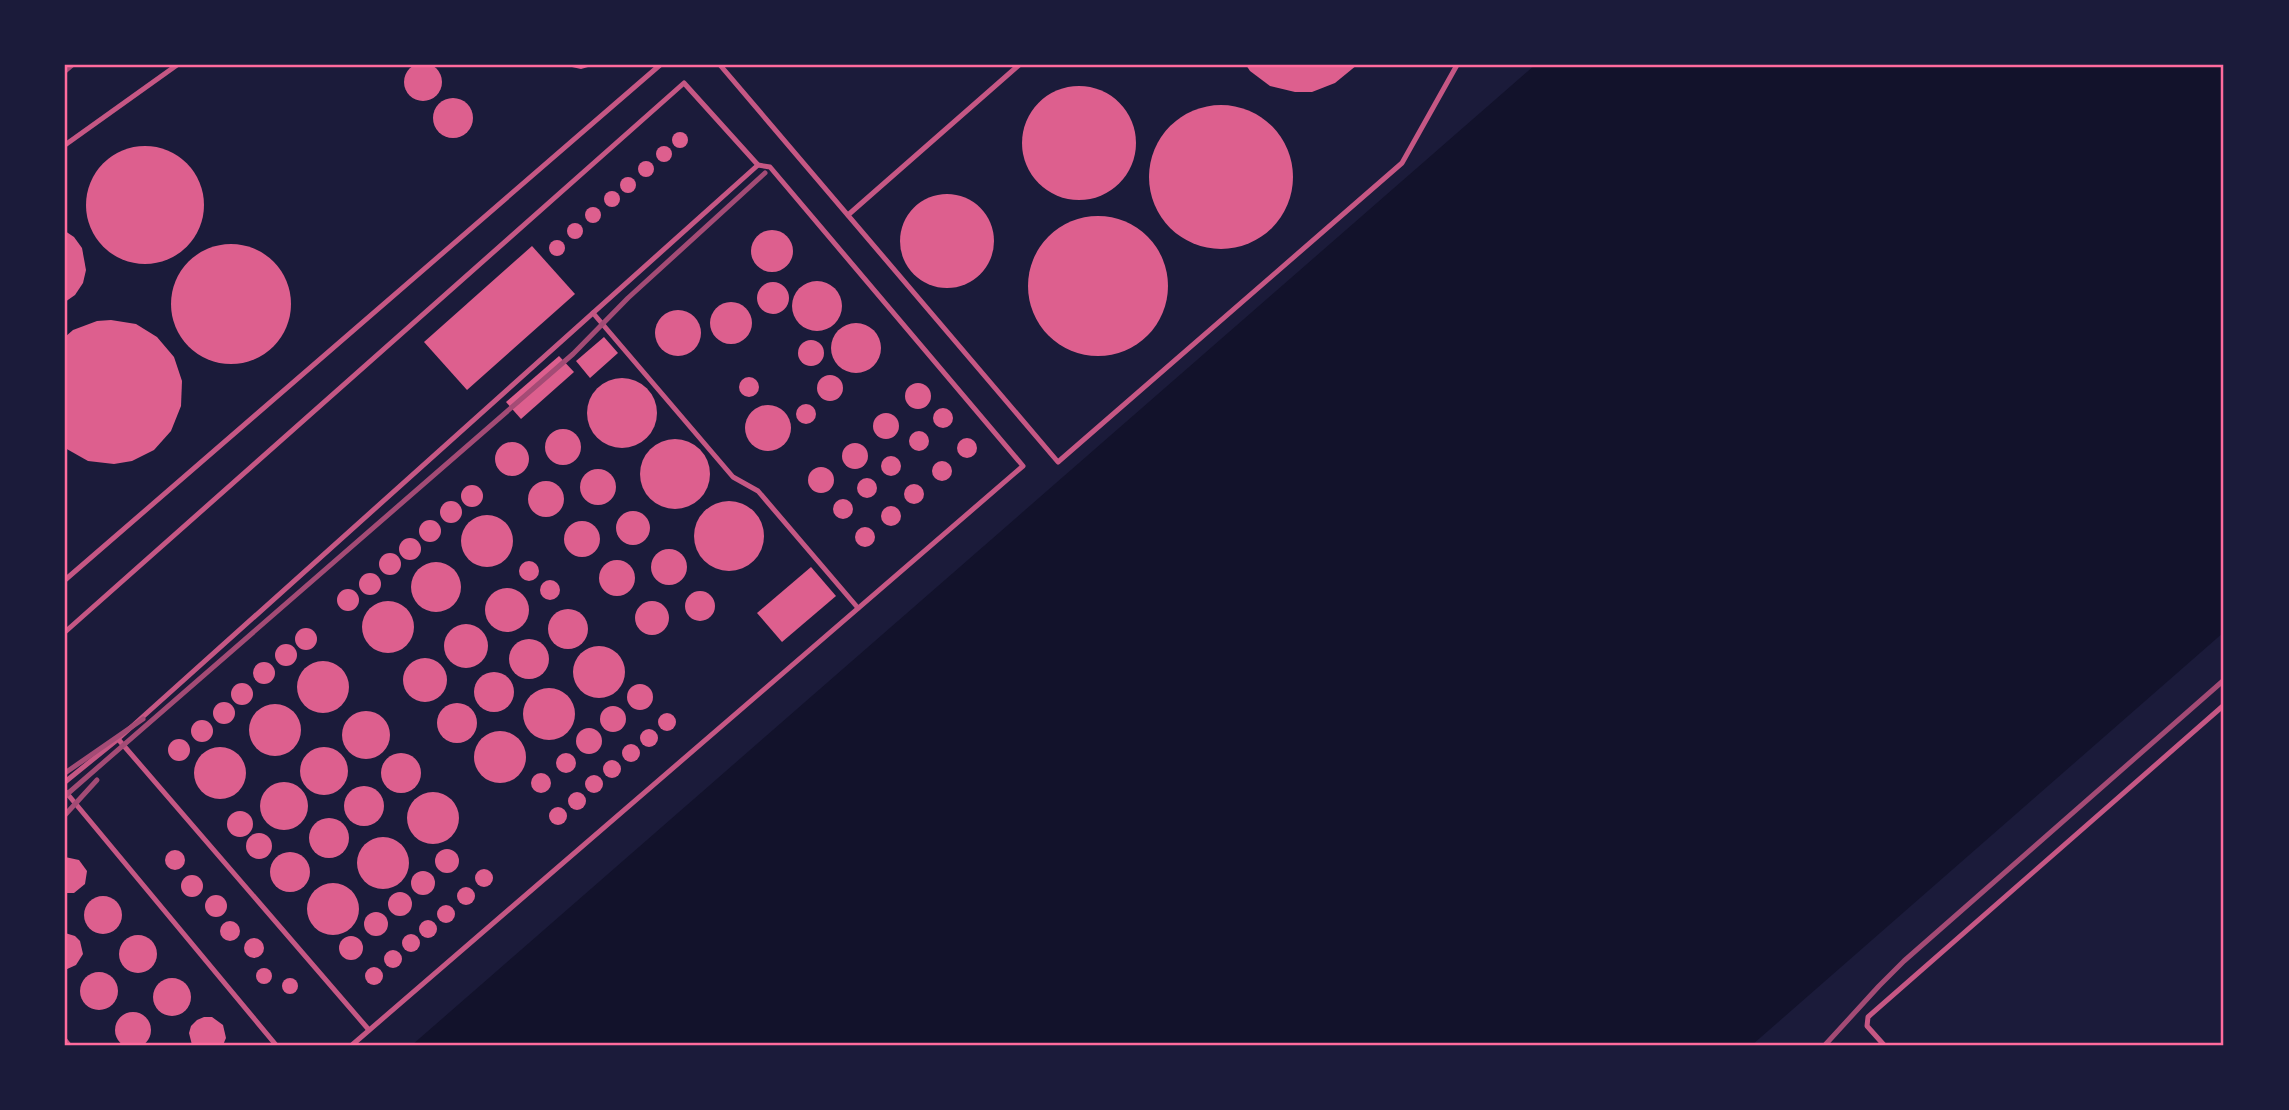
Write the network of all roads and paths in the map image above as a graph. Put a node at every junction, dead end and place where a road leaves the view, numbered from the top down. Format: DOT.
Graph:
graph roads {
  1 [pos="177,65"];
  2 [pos="660,65"];
  3 [pos="720,65"];
  4 [pos="1019,65"];
  5 [pos="1457,65"];
  6 [pos="65,145"];
  7 [pos="758,165"];
  8 [pos="848,215"];
  9 [pos="593,313"];
  10 [pos="65,580"];
  11 [pos="858,608"];
  12 [pos="65,632"];
  13 [pos="2224,705"];
  14 [pos="118,740"];
  15 [pos="65,782"];
  16 [pos="65,791"];
  17 [pos="369,1030"];
  18 [pos="65,1040"];
  19 [pos="69,1045"];
  20 [pos="276,1045"];
  21 [pos="352,1045"];
  22 [pos="1884,1045"];
  1 -- 6 [label="lane"];
  2 -- 10 [label="lane"];
  3 -- 8 [label="lane"];
  4 -- 8 [label="lane"];
  5 -- 8 [label="lane"];
  7 -- 9 [label="lane"];
  7 -- 11 [label="lane"];
  7 -- 12 [label="lane"];
  9 -- 11 [label="lane"];
  9 -- 14 [label="lane"];
  11 -- 17 [label="lane"];
  13 -- 22 [label="lane"];
  14 -- 15 [label="lane"];
  14 -- 17 [label="lane"];
  16 -- 20 [label="lane"];
  17 -- 21 [label="lane"];
  18 -- 19 [label="lane"];
}
